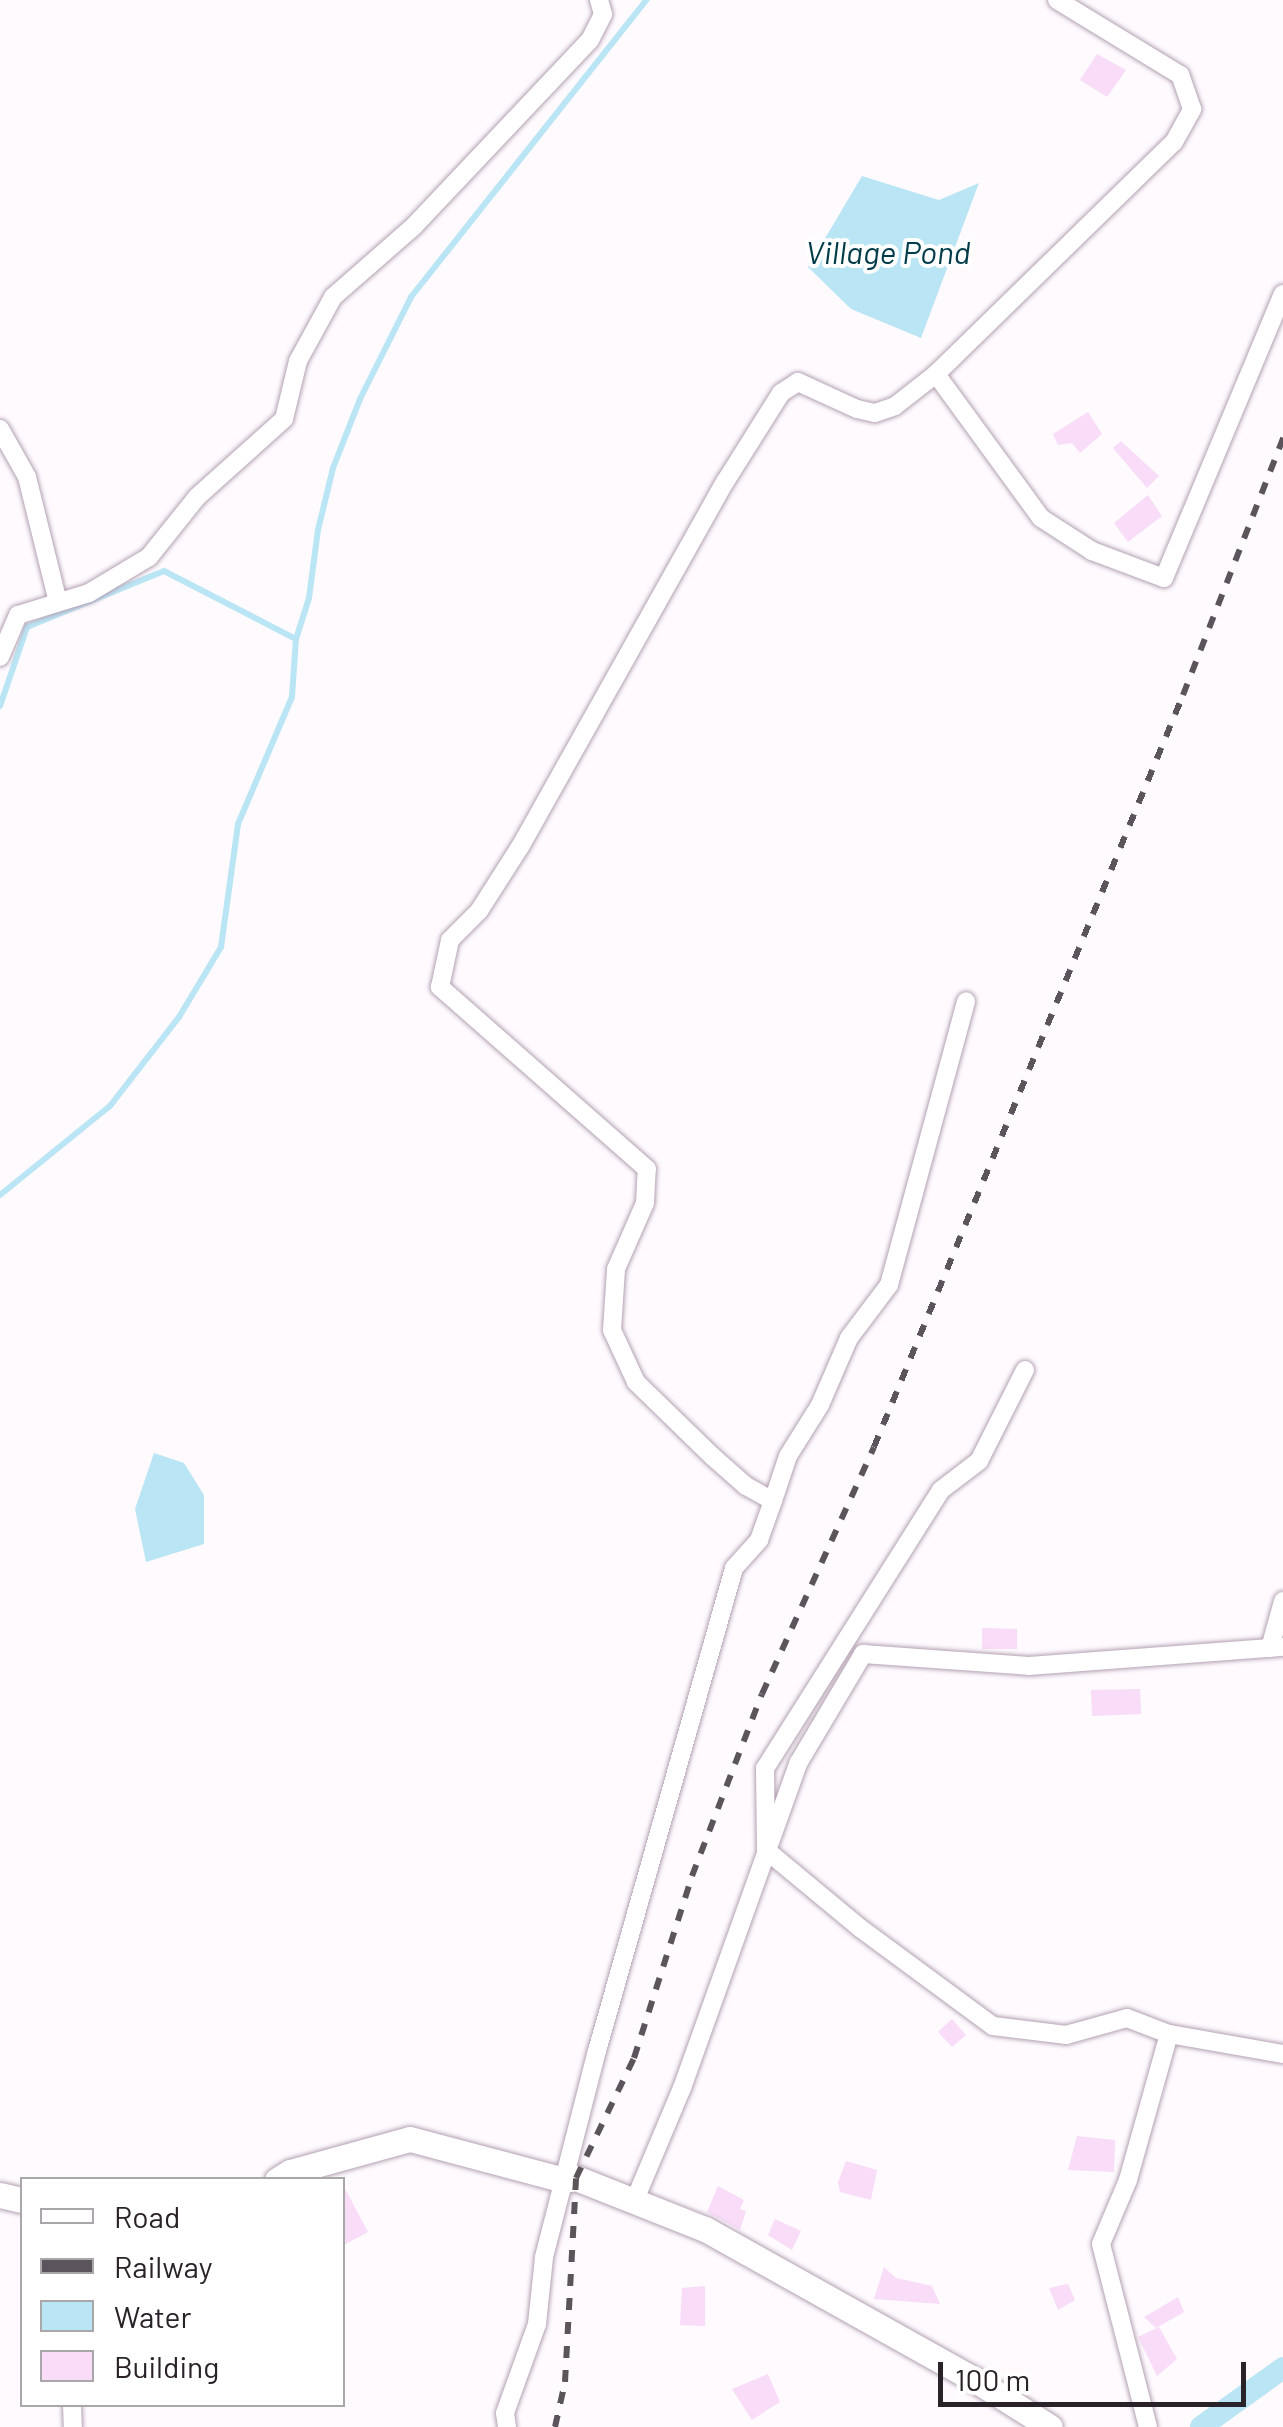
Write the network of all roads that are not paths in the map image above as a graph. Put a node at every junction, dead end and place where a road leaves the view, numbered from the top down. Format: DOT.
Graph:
graph roads {
  1 [pos="599,0"];
  2 [pos="1057,0"];
  3 [pos="1283,294"];
  4 [pos="936,374"];
  5 [pos="0,428"];
  6 [pos="58,602"];
  7 [pos="0,657"];
  8 [pos="966,1001"];
  9 [pos="1025,1370"];
  10 [pos="773,1501"];
  11 [pos="1283,1601"];
  12 [pos="1276,1648"];
  13 [pos="766,1850"];
  14 [pos="1169,2034"];
  15 [pos="1283,2054"];
  16 [pos="282,2177"];
  17 [pos="564,2180"];
  18 [pos="634,2202"];
  19 [pos="507,2427"];
  20 [pos="1050,2427"];
  21 [pos="1148,2427"];
  1 -- 6 [label="street"];
  2 -- 4 [label="street"];
  3 -- 4 [label="street"];
  4 -- 10 [label="street"];
  5 -- 6 [label="street"];
  6 -- 7 [label="street"];
  8 -- 10 [label="street"];
  9 -- 13 [label="street"];
  10 -- 17 [label="street"];
  11 -- 12 [label="street"];
  12 -- 13 [label="street"];
  13 -- 14 [label="street"];
  13 -- 18 [label="street"];
  14 -- 15 [label="street"];
  14 -- 21 [label="street"];
  16 -- 17 [label="main road"];
  17 -- 18 [label="main road"];
  17 -- 19 [label="street"];
  18 -- 20 [label="main road"];
}
